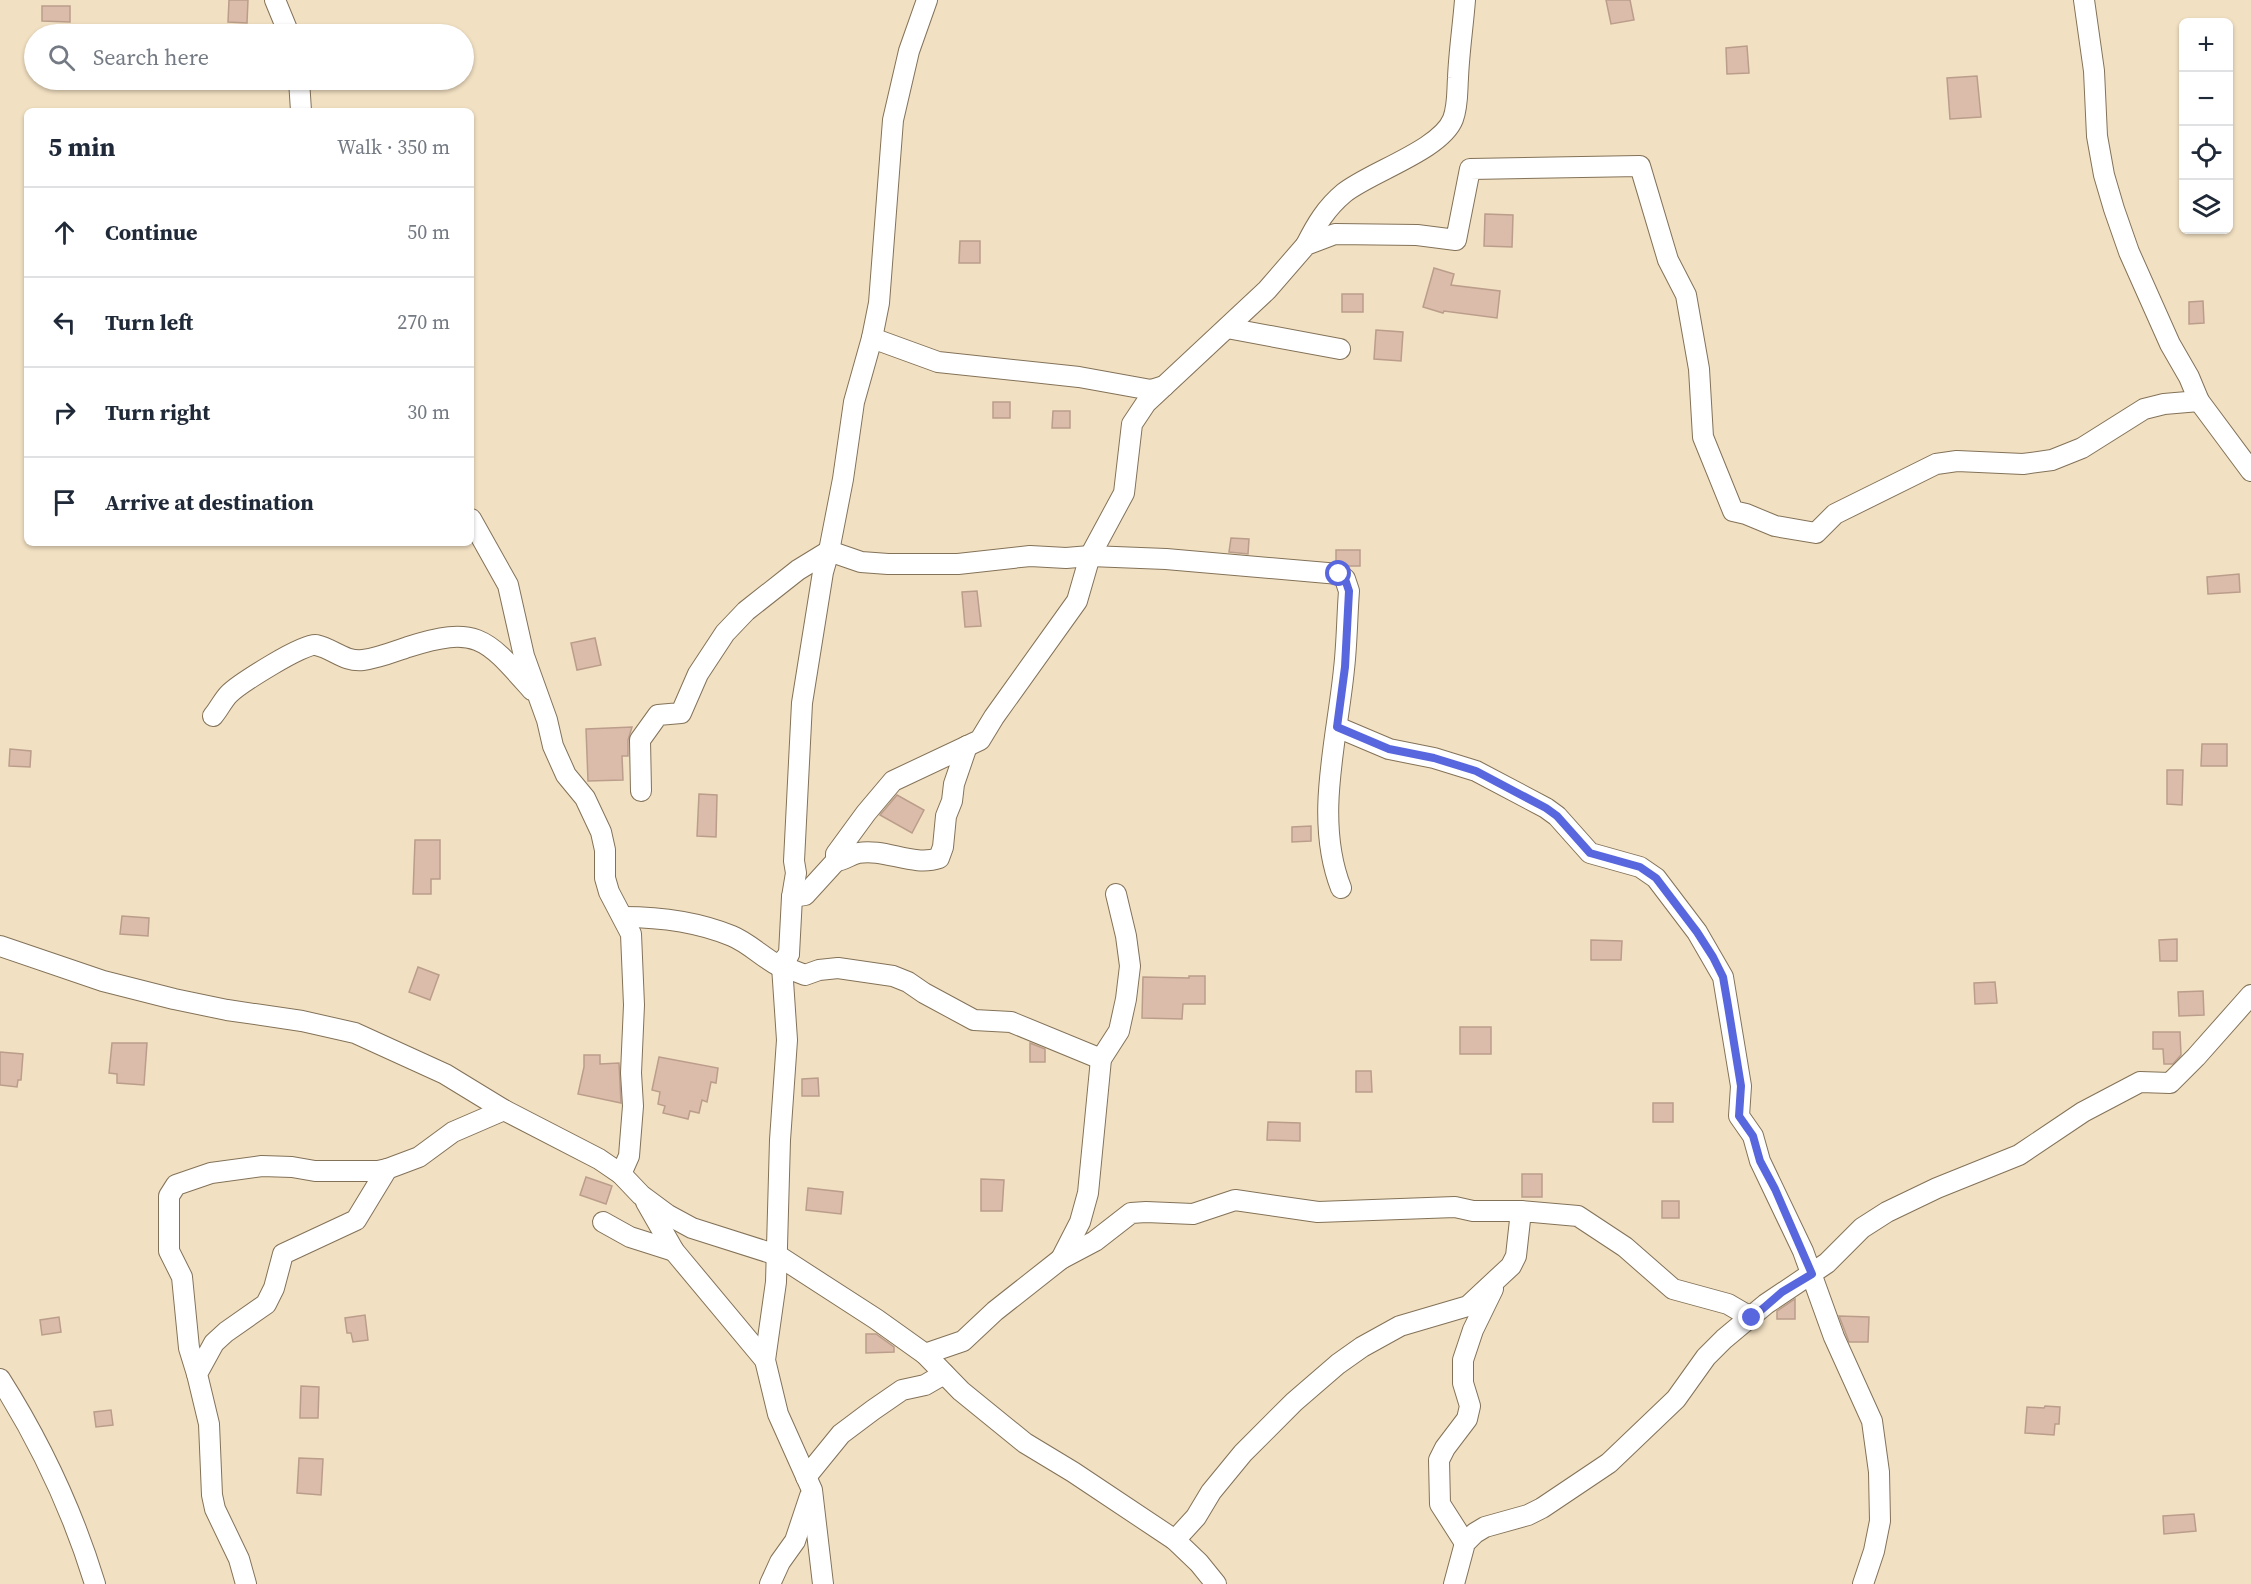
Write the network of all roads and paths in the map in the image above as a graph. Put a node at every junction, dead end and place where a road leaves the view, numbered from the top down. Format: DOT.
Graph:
graph roads {
  1 [pos="275,0"];
  2 [pos="927,0"];
  3 [pos="1466,0"];
  4 [pos="2084,0"];
  5 [pos="285,24"];
  6 [pos="300,90"];
  7 [pos="301,108"];
  8 [pos="1306,245"];
  9 [pos="1227,328"];
  10 [pos="872,338"];
  11 [pos="1340,349"];
  12 [pos="1164,386"];
  13 [pos="2199,401"];
  14 [pos="2251,471"];
  15 [pos="474,524"];
  16 [pos="829,551"];
  17 [pos="1090,556"];
  18 [pos="538,698"];
  19 [pos="213,716"];
  20 [pos="1337,727"];
  21 [pos="967,746"];
  22 [pos="641,791"];
  23 [pos="836,861"];
  24 [pos="1341,888"];
  25 [pos="1116,894"];
  26 [pos="792,897"];
  27 [pos="623,916"];
  28 [pos="0,946"];
  29 [pos="786,960"];
  30 [pos="2251,995"];
  31 [pos="1101,1059"];
  32 [pos="504,1110"];
  33 [pos="387,1169"];
  34 [pos="621,1174"];
  35 [pos="641,1195"];
  36 [pos="1521,1211"];
  37 [pos="603,1222"];
  38 [pos="674,1251"];
  39 [pos="777,1255"];
  40 [pos="1060,1259"];
  41 [pos="1812,1274"];
  42 [pos="1500,1276"];
  43 [pos="1752,1318"];
  44 [pos="925,1354"];
  45 [pos="765,1360"];
  46 [pos="197,1374"];
  47 [pos="944,1374"];
  48 [pos="0,1379"];
  49 [pos="809,1484"];
  50 [pos="1175,1540"];
  51 [pos="1465,1543"];
  52 [pos="95,1584"];
  53 [pos="246,1584"];
  54 [pos="770,1584"];
  55 [pos="823,1584"];
  56 [pos="1216,1584"];
  57 [pos="1454,1584"];
  58 [pos="1863,1584"];
  1 -- 5 [label="street"];
  2 -- 10 [label="street"];
  3 -- 8 [label="street"];
  4 -- 13 [label="street"];
  6 -- 7 [label="street"];
  8 -- 9 [label="street"];
  8 -- 13 [label="street"];
  9 -- 11 [label="street"];
  9 -- 12 [label="street"];
  10 -- 12 [label="street"];
  10 -- 16 [label="street"];
  12 -- 17 [label="street"];
  13 -- 14 [label="street"];
  15 -- 18 [label="street"];
  16 -- 17 [label="street"];
  16 -- 22 [label="street"];
  16 -- 26 [label="street"];
  17 -- 20 [label="street"];
  17 -- 21 [label="street"];
  18 -- 19 [label="street"];
  18 -- 27 [label="street"];
  20 -- 24 [label="street"];
  20 -- 41 [label="street"];
  21 -- 23 [label="street"];
  21 -- 23 [label="street"];
  23 -- 26 [label="street"];
  25 -- 31 [label="street"];
  26 -- 29 [label="street"];
  27 -- 29 [label="street"];
  27 -- 34 [label="street"];
  28 -- 32 [label="street"];
  29 -- 31 [label="street"];
  29 -- 39 [label="street"];
  30 -- 41 [label="street"];
  31 -- 40 [label="street"];
  32 -- 33 [label="street"];
  32 -- 34 [label="street"];
  33 -- 46 [label="street"];
  33 -- 46 [label="street"];
  34 -- 35 [label="street"];
  35 -- 38 [label="street"];
  35 -- 39 [label="street"];
  36 -- 40 [label="street"];
  36 -- 42 [label="street"];
  36 -- 43 [label="street"];
  37 -- 38 [label="street"];
  38 -- 45 [label="street"];
  39 -- 44 [label="street"];
  39 -- 45 [label="street"];
  40 -- 44 [label="street"];
  41 -- 43 [label="street"];
  41 -- 58 [label="street"];
  42 -- 50 [label="street"];
  42 -- 51 [label="street"];
  43 -- 51 [label="street"];
  44 -- 47 [label="street"];
  45 -- 49 [label="street"];
  46 -- 53 [label="street"];
  47 -- 49 [label="street"];
  47 -- 50 [label="street"];
  48 -- 52 [label="street"];
  49 -- 54 [label="street"];
  49 -- 55 [label="street"];
  50 -- 56 [label="street"];
  51 -- 57 [label="street"];
}
